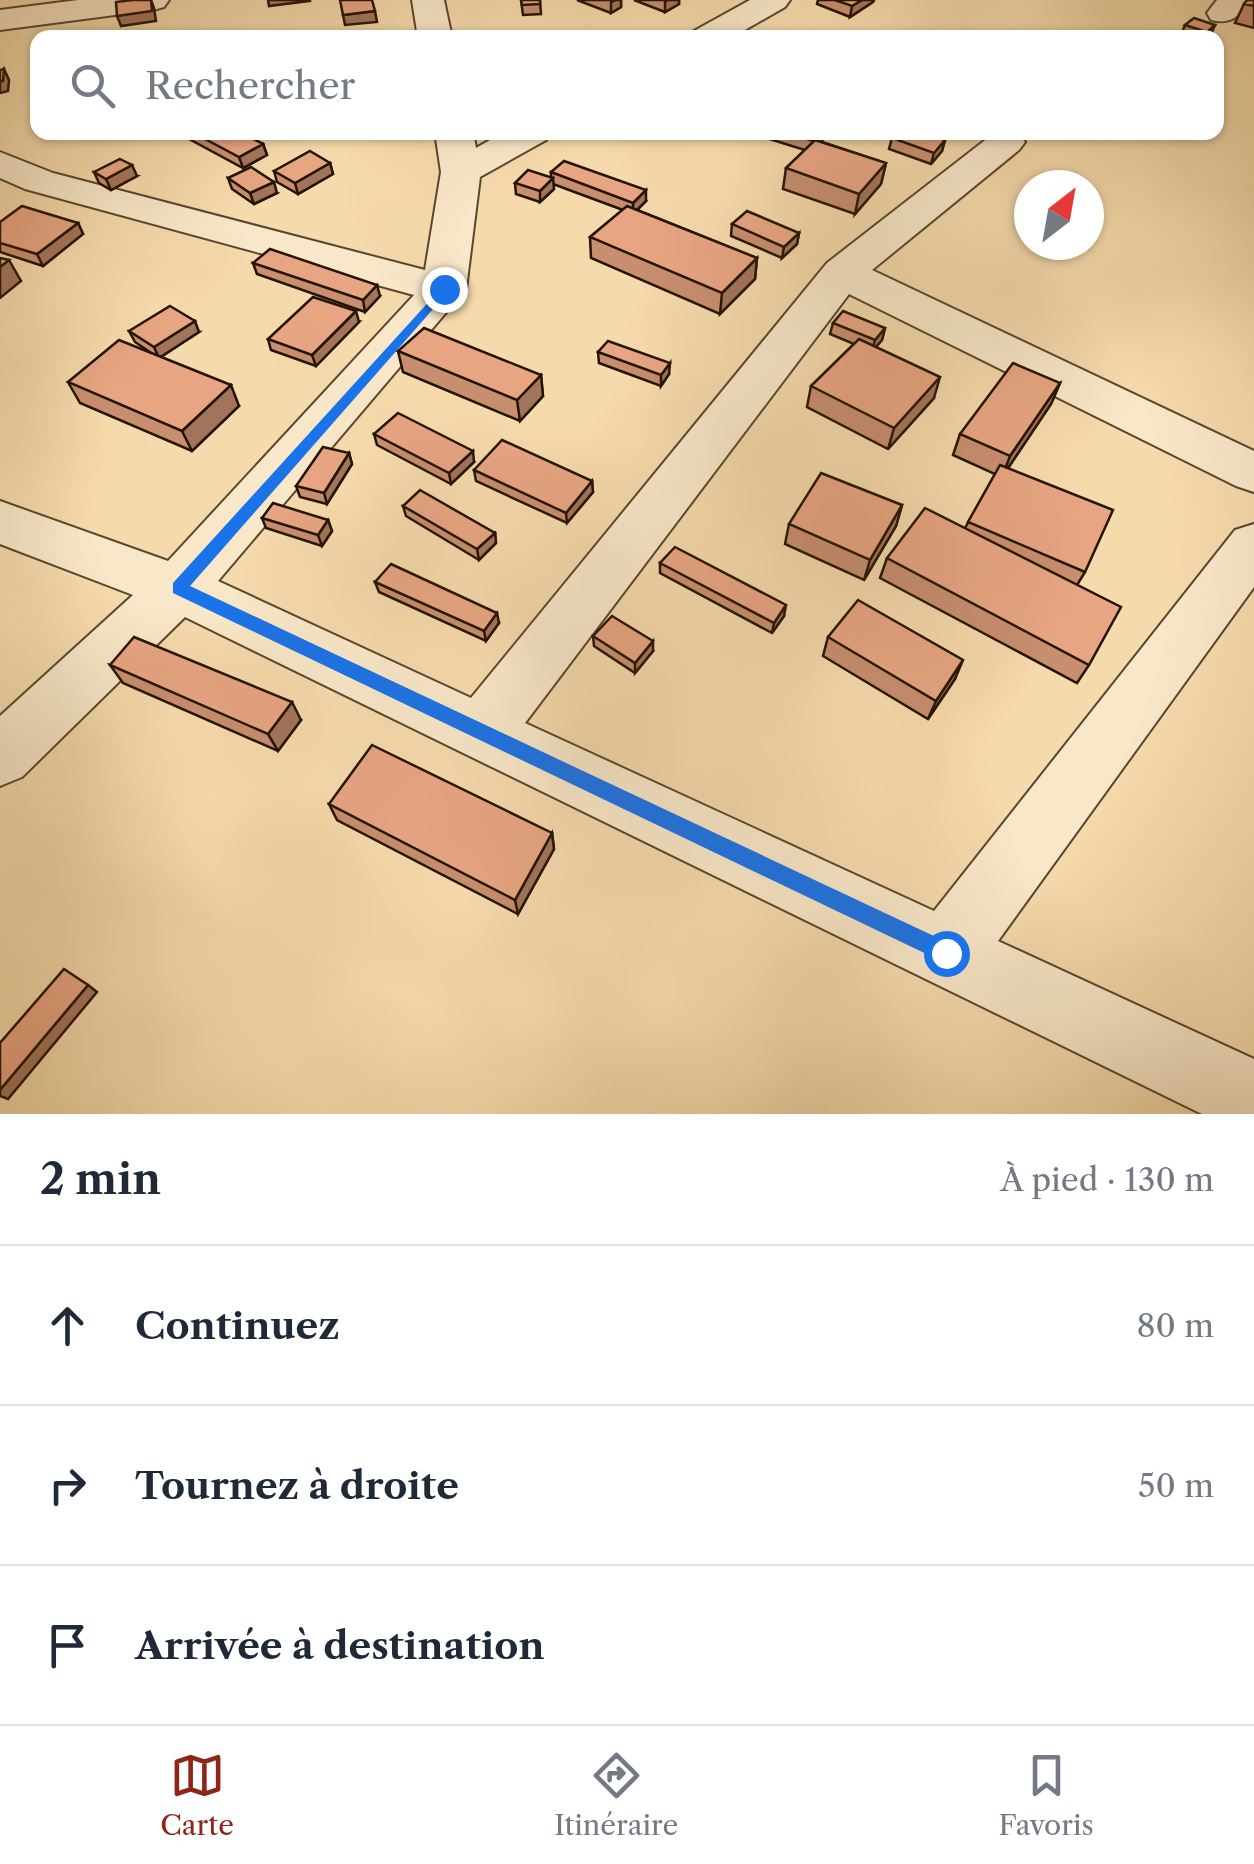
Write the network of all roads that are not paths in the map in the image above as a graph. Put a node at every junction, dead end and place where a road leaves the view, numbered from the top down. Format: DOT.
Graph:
graph roads {
  1 [pos="23,0"];
  2 [pos="153,0"];
  3 [pos="428,0"];
  4 [pos="774,0"];
  5 [pos="57,12"];
  6 [pos="0,20"];
  7 [pos="434,30"];
  8 [pos="720,30"];
  9 [pos="503,140"];
  10 [pos="1001,140"];
  11 [pos="458,152"];
  12 [pos="0,164"];
  13 [pos="842,273"];
  14 [pos="444,289"];
  15 [pos="1254,473"];
  16 [pos="0,522"];
  17 [pos="1254,545"];
  18 [pos="178,588"];
  19 [pos="481,732"];
  20 [pos="0,756"];
  21 [pos="946,953"];
  22 [pos="1254,1099"];
  1 -- 5 [label="street"];
  2 -- 5 [label="street"];
  3 -- 7 [label="street"];
  4 -- 8 [label="street"];
  5 -- 6 [label="street"];
  9 -- 11 [label="street"];
  10 -- 13 [label="street"];
  11 -- 14 [label="street"];
  12 -- 14 [label="street"];
  13 -- 15 [label="street"];
  13 -- 19 [label="street"];
  14 -- 18 [label="street"];
  16 -- 18 [label="street"];
  17 -- 21 [label="street"];
  18 -- 19 [label="street"];
  18 -- 20 [label="street"];
  19 -- 21 [label="street"];
  21 -- 22 [label="street"];
}
